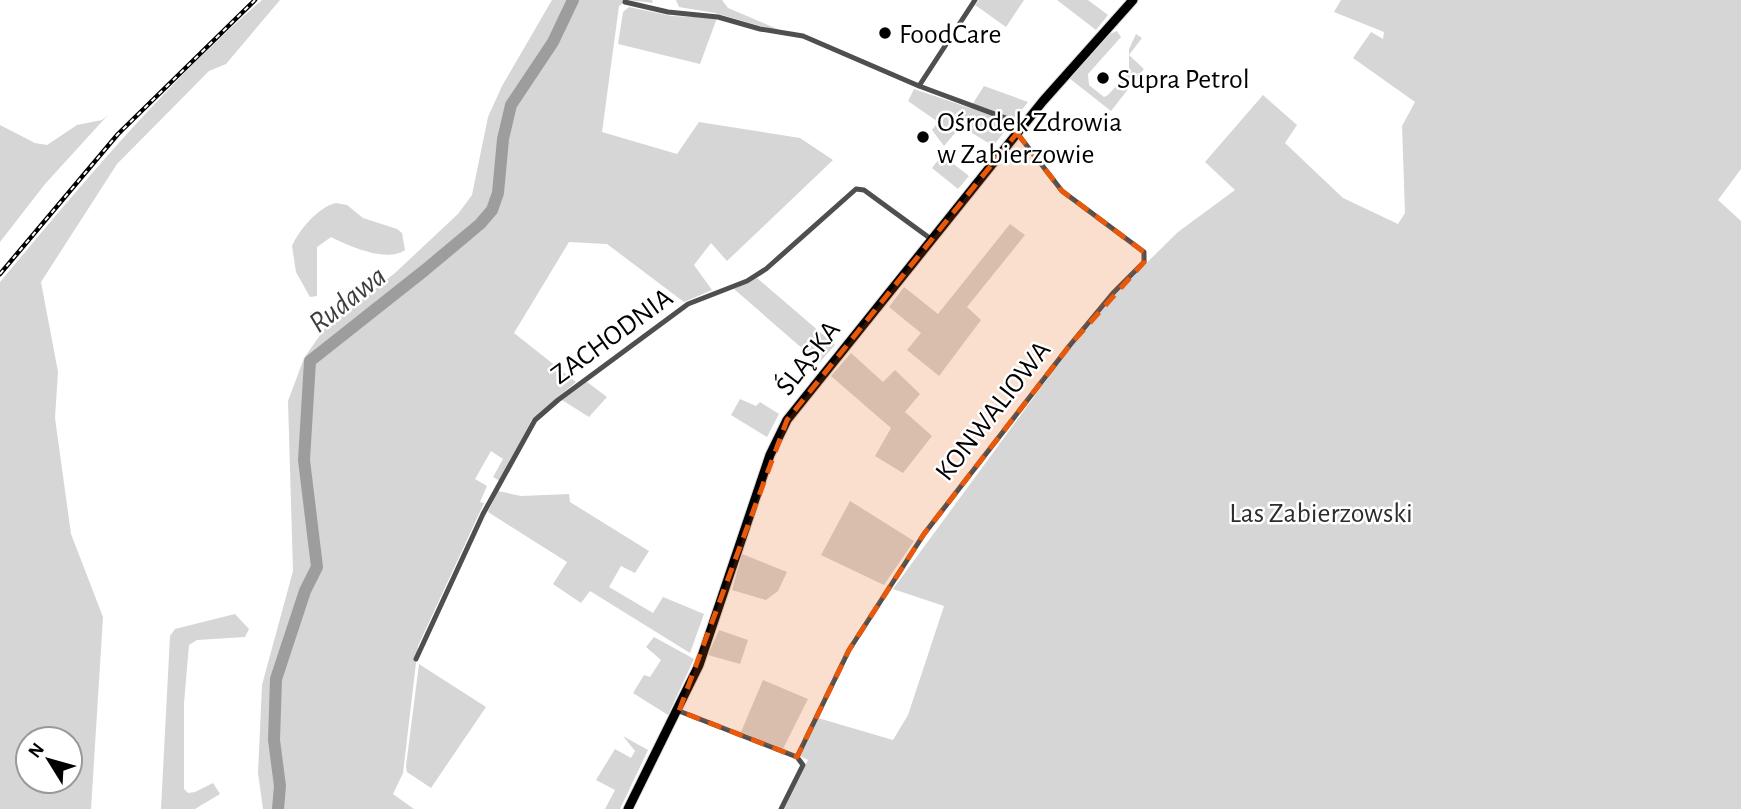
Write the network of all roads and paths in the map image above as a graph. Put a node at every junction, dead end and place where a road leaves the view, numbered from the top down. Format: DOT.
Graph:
graph roads {
  1 [pos="975,0"];
  2 [pos="1133,0"];
  3 [pos="625,2"];
  4 [pos="919,86"];
  5 [pos="1021,130"];
  6 [pos="931,239"];
  7 [pos="416,659"];
  8 [pos="679,711"];
  9 [pos="797,757"];
  10 [pos="628,809"];
  11 [pos="780,809"];
  1 -- 4 [label="street"];
  2 -- 5 [label="main road, ŚLĄSKA"];
  3 -- 4 [label="street"];
  4 -- 5 [label="street"];
  5 -- 6 [label="main road, ŚLĄSKA"];
  5 -- 9 [label="street, KONWALIOWA"];
  6 -- 7 [label="street, ZACHODNIA"];
  6 -- 8 [label="main road, ŚLĄSKA"];
  8 -- 9 [label="street"];
  8 -- 10 [label="main road, ŚLĄSKA"];
  9 -- 11 [label="street, KONWALIOWA"];
}
